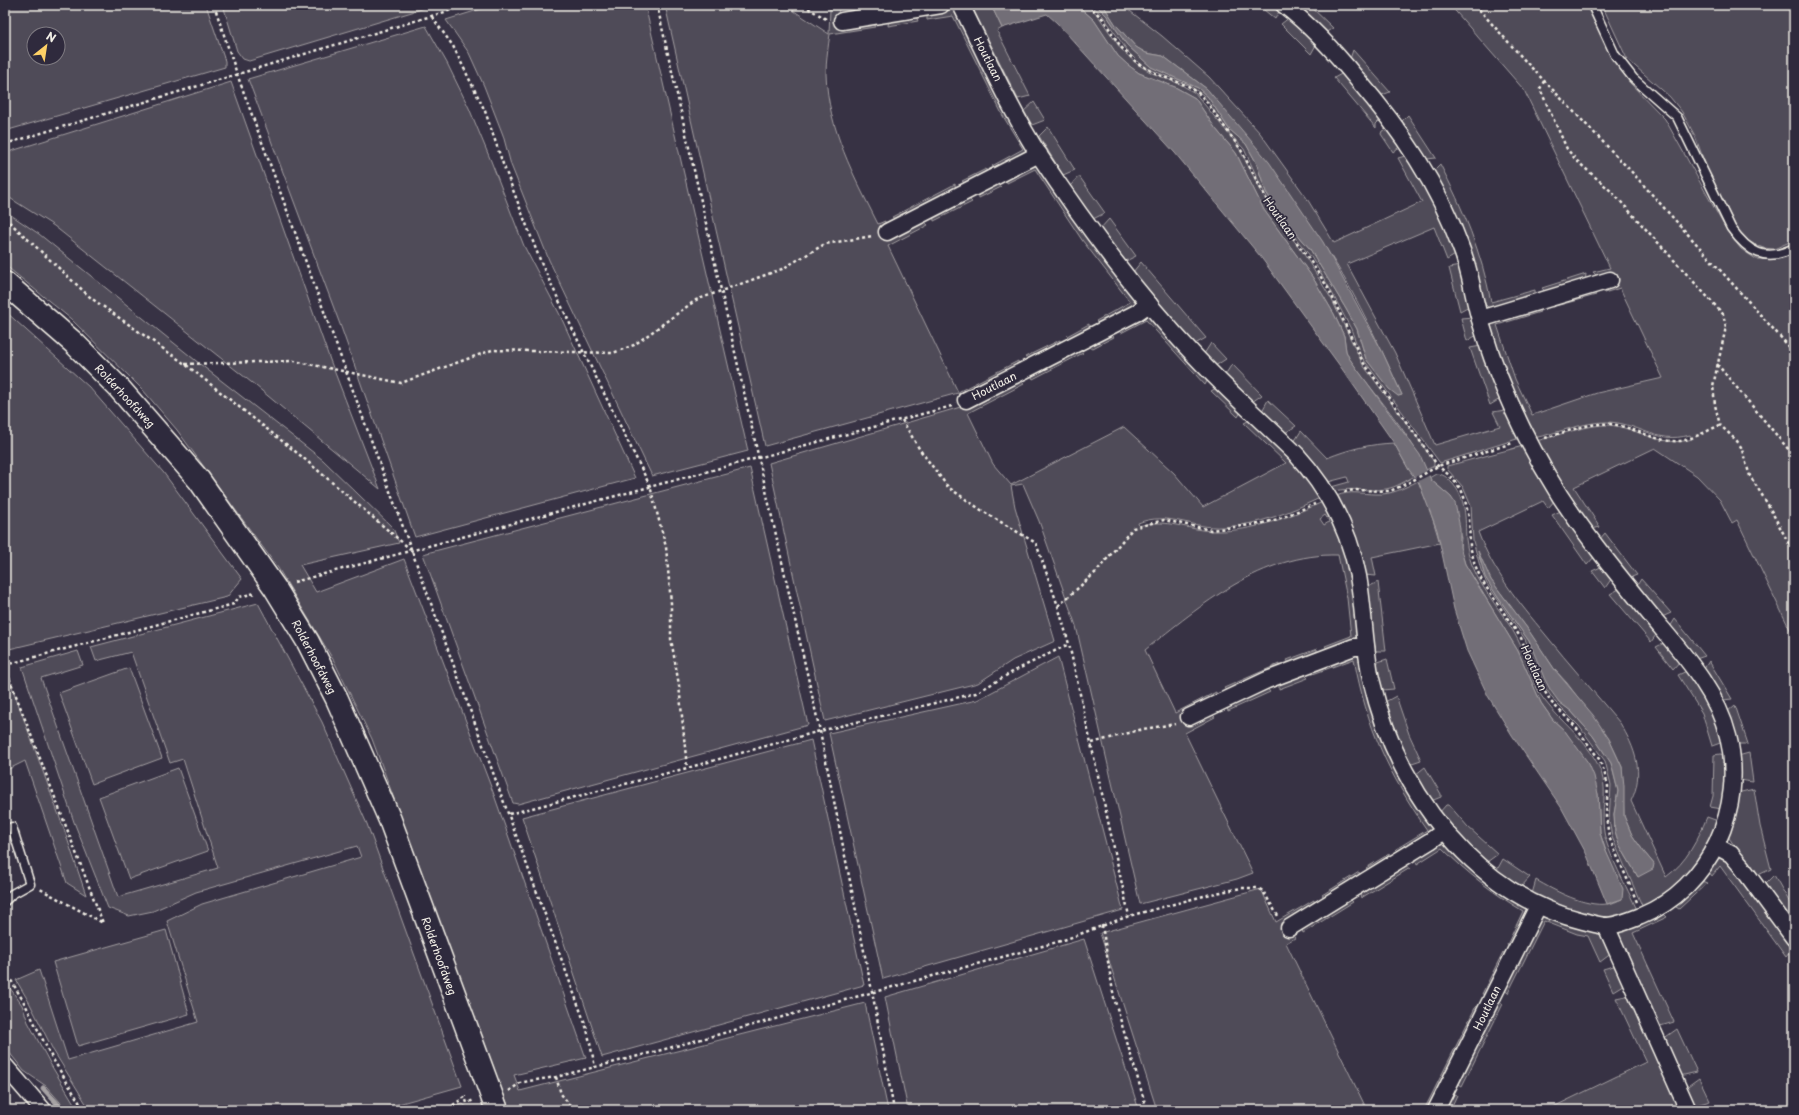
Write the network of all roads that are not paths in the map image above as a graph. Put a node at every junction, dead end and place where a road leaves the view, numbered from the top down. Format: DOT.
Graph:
graph roads {
  1 [pos="941,5"];
  2 [pos="961,5"];
  3 [pos="1284,5"];
  4 [pos="1592,5"];
  5 [pos="842,21"];
  6 [pos="1039,154"];
  7 [pos="887,232"];
  8 [pos="1794,248"];
  9 [pos="1610,280"];
  10 [pos="5,283"];
  11 [pos="1149,304"];
  12 [pos="1480,319"];
  13 [pos="966,400"];
  14 [pos="1366,647"];
  15 [pos="1189,717"];
  16 [pos="12,827"];
  17 [pos="1444,831"];
  18 [pos="1716,846"];
  19 [pos="5,901"];
  20 [pos="1538,906"];
  21 [pos="1606,926"];
  22 [pos="1289,928"];
  23 [pos="1794,938"];
  24 [pos="5,1066"];
  25 [pos="43,1110"];
  26 [pos="497,1110"];
  27 [pos="1436,1110"];
  28 [pos="1688,1110"];
  1 -- 5 [label="street"];
  2 -- 6 [label="street, Houtlaan"];
  3 -- 12 [label="street, Houtlaan"];
  4 -- 8 [label="lane"];
  6 -- 7 [label="street"];
  6 -- 11 [label="street, Houtlaan"];
  9 -- 12 [label="street"];
  10 -- 26 [label="main road, Rolderhoofdweg"];
  11 -- 13 [label="street, Houtlaan"];
  11 -- 14 [label="street, Houtlaan"];
  12 -- 18 [label="street, Houtlaan"];
  14 -- 15 [label="street"];
  14 -- 17 [label="street, Houtlaan"];
  16 -- 19 [label="lane"];
  17 -- 20 [label="street, Houtlaan"];
  17 -- 22 [label="street"];
  18 -- 21 [label="street, Houtlaan"];
  18 -- 23 [label="street"];
  20 -- 21 [label="street, Houtlaan"];
  20 -- 27 [label="street, Houtlaan"];
  21 -- 28 [label="street"];
  24 -- 25 [label="street"];
}
